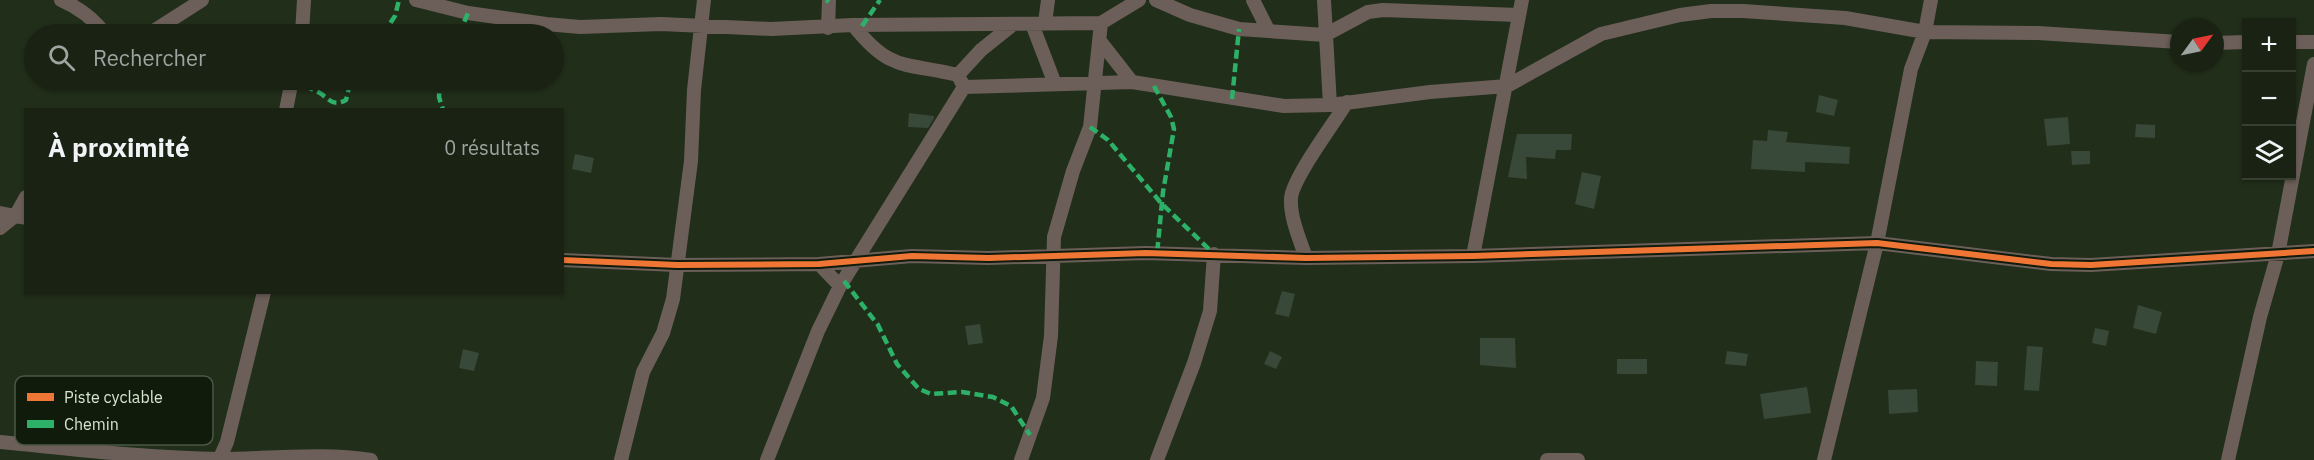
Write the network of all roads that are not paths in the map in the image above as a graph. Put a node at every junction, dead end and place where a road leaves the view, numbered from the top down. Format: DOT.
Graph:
graph roads {
  1 [pos="61,0"];
  2 [pos="202,0"];
  3 [pos="304,0"];
  4 [pos="416,0"];
  5 [pos="704,0"];
  6 [pos="829,0"];
  7 [pos="1048,0"];
  8 [pos="1139,0"];
  9 [pos="1156,0"];
  10 [pos="1253,0"];
  11 [pos="1324,0"];
  12 [pos="1522,0"];
  13 [pos="1684,0"];
  14 [pos="1931,0"];
  15 [pos="470,6"];
  16 [pos="1518,15"];
  17 [pos="1680,15"];
  18 [pos="1101,23"];
  19 [pos="97,24"];
  20 [pos="165,24"];
  21 [pos="303,24"];
  22 [pos="1039,24"];
  23 [pos="853,25"];
  24 [pos="1011,26"];
  25 [pos="702,27"];
  26 [pos="828,28"];
  27 [pos="1268,30"];
  28 [pos="1925,32"];
  29 [pos="1325,35"];
  30 [pos="1100,41"];
  31 [pos="2170,41"];
  32 [pos="2242,42"];
  33 [pos="2296,42"];
  34 [pos="2314,42"];
  35 [pos="2224,43"];
  36 [pos="2314,64"];
  37 [pos="961,81"];
  38 [pos="1131,82"];
  39 [pos="1055,84"];
  40 [pos="1095,84"];
  41 [pos="1507,86"];
  42 [pos="290,90"];
  43 [pos="1347,102"];
  44 [pos="1329,105"];
  45 [pos="286,108"];
  46 [pos="0,213"];
  47 [pos="21,217"];
  48 [pos="0,228"];
  49 [pos="1876,243"];
  50 [pos="2314,251"];
  51 [pos="1214,254"];
  52 [pos="2278,254"];
  53 [pos="1054,256"];
  54 [pos="1473,256"];
  55 [pos="1306,258"];
  56 [pos="859,259"];
  57 [pos="564,260"];
  58 [pos="819,264"];
  59 [pos="677,265"];
  60 [pos="840,286"];
  61 [pos="264,294"];
  62 [pos="0,442"];
  63 [pos="15,443"];
  64 [pos="32,445"];
  65 [pos="219,459"];
  66 [pos="371,460"];
  67 [pos="621,460"];
  68 [pos="767,460"];
  69 [pos="1021,460"];
  70 [pos="1157,460"];
  71 [pos="1547,460"];
  72 [pos="1578,460"];
  73 [pos="1824,460"];
  74 [pos="2228,460"];
  1 -- 19 [label="street"];
  2 -- 20 [label="street"];
  3 -- 21 [label="street"];
  4 -- 15 [label="street"];
  5 -- 25 [label="street"];
  6 -- 26 [label="street"];
  7 -- 22 [label="street"];
  8 -- 18 [label="street"];
  9 -- 27 [label="street"];
  10 -- 27 [label="street"];
  11 -- 29 [label="street"];
  12 -- 16 [label="street"];
  13 -- 17 [label="street"];
  14 -- 28 [label="street"];
  15 -- 25 [label="street"];
  16 -- 29 [label="street"];
  16 -- 41 [label="street"];
  17 -- 28 [label="street"];
  17 -- 41 [label="street"];
  18 -- 22 [label="street"];
  18 -- 30 [label="street"];
  22 -- 24 [label="street"];
  22 -- 39 [label="street"];
  23 -- 24 [label="street"];
  23 -- 26 [label="street"];
  23 -- 37 [label="street"];
  24 -- 37 [label="street"];
  25 -- 26 [label="street"];
  25 -- 59 [label="street"];
  27 -- 29 [label="street"];
  28 -- 31 [label="street"];
  28 -- 49 [label="street"];
  29 -- 44 [label="street"];
  30 -- 38 [label="street"];
  30 -- 40 [label="street"];
  32 -- 35 [label="street"];
  33 -- 34 [label="street"];
  36 -- 52 [label="street"];
  37 -- 39 [label="street"];
  37 -- 56 [label="street"];
  38 -- 40 [label="street"];
  38 -- 44 [label="street"];
  39 -- 40 [label="street"];
  40 -- 53 [label="street"];
  41 -- 43 [label="street"];
  41 -- 54 [label="street"];
  42 -- 45 [label="street"];
  43 -- 44 [label="street"];
  43 -- 55 [label="street"];
  46 -- 47 [label="street"];
  47 -- 48 [label="street"];
  49 -- 52 [label="street"];
  49 -- 54 [label="street"];
  49 -- 73 [label="street"];
  50 -- 52 [label="street"];
  51 -- 53 [label="street"];
  51 -- 55 [label="street"];
  51 -- 70 [label="street"];
  52 -- 74 [label="street"];
  53 -- 56 [label="street"];
  53 -- 69 [label="street"];
  54 -- 55 [label="street"];
  56 -- 58 [label="street"];
  56 -- 60 [label="street"];
  57 -- 59 [label="street"];
  58 -- 59 [label="street"];
  58 -- 60 [label="street"];
  59 -- 67 [label="street"];
  60 -- 68 [label="street"];
  61 -- 65 [label="street"];
  62 -- 63 [label="street"];
  64 -- 65 [label="street"];
  65 -- 66 [label="street"];
  71 -- 72 [label="street"];
}
